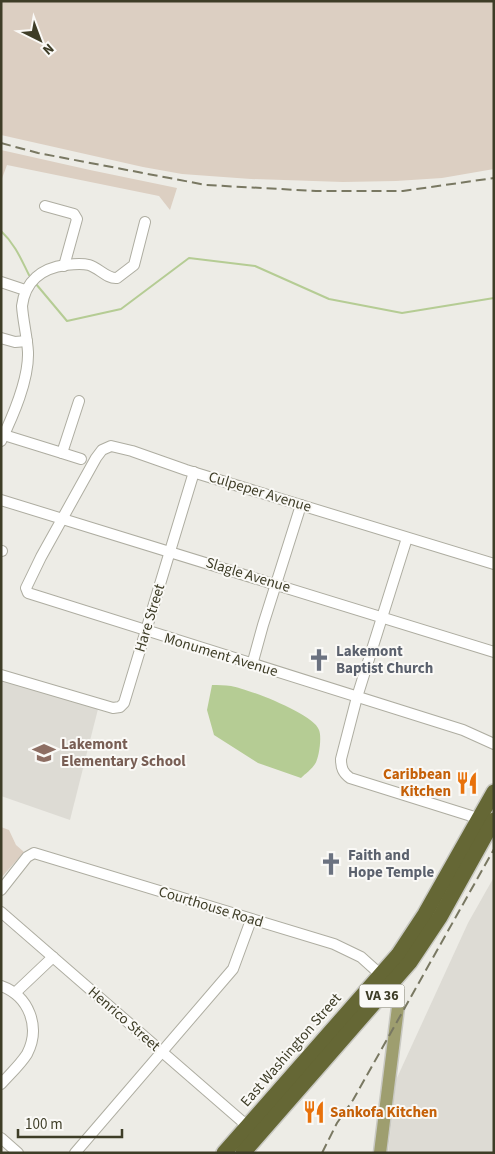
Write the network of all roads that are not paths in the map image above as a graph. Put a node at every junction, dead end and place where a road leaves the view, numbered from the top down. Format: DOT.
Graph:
graph roads {
  1 [pos="45,206"];
  2 [pos="145,222"];
  3 [pos="64,266"];
  4 [pos="1,282"];
  5 [pos="25,290"];
  6 [pos="1,338"];
  7 [pos="27,341"];
  8 [pos="79,401"];
  9 [pos="3,438"];
  10 [pos="62,454"];
  11 [pos="81,459"];
  12 [pos="194,472"];
  13 [pos="1,500"];
  14 [pos="301,505"];
  15 [pos="63,518"];
  16 [pos="407,538"];
  17 [pos="170,552"];
  18 [pos="494,564"];
  19 [pos="276,584"];
  20 [pos="382,617"];
  21 [pos="146,631"];
  22 [pos="494,652"];
  23 [pos="252,665"];
  24 [pos="1,675"];
  25 [pos="357,697"];
  26 [pos="494,744"];
  27 [pos="494,792"];
  28 [pos="490,821"];
  29 [pos="1,890"];
  30 [pos="1,912"];
  31 [pos="250,920"];
  32 [pos="53,957"];
  33 [pos="385,981"];
  34 [pos="1,986"];
  35 [pos="16,993"];
  36 [pos="162,1052"];
  37 [pos="1,1084"];
  38 [pos="253,1131"];
  39 [pos="1,1138"];
  40 [pos="18,1153"];
  41 [pos="75,1153"];
  42 [pos="224,1153"];
  43 [pos="243,1153"];
  44 [pos="380,1153"];
  1 -- 3 [label="street"];
  2 -- 3 [label="street"];
  3 -- 5 [label="street"];
  4 -- 5 [label="street"];
  5 -- 7 [label="street"];
  6 -- 7 [label="street"];
  7 -- 9 [label="street"];
  8 -- 10 [label="street"];
  9 -- 10 [label="street"];
  10 -- 11 [label="street"];
  12 -- 14 [label="street, Culpeper Avenue"];
  12 -- 15 [label="street, Culpeper Avenue"];
  12 -- 17 [label="street, Hare Street"];
  13 -- 15 [label="street, Slagle Avenue"];
  14 -- 16 [label="street, Culpeper Avenue"];
  14 -- 19 [label="street"];
  15 -- 17 [label="street, Slagle Avenue"];
  15 -- 21 [label="street, Monument Avenue"];
  16 -- 18 [label="street, Culpeper Avenue"];
  16 -- 20 [label="street"];
  17 -- 19 [label="street, Slagle Avenue"];
  17 -- 21 [label="street, Hare Street"];
  19 -- 20 [label="street, Slagle Avenue"];
  19 -- 23 [label="street"];
  20 -- 22 [label="street, Slagle Avenue"];
  20 -- 25 [label="street"];
  21 -- 23 [label="street, Monument Avenue"];
  21 -- 24 [label="street, Hare Street"];
  23 -- 25 [label="street, Monument Avenue"];
  25 -- 26 [label="street, Monument Avenue"];
  25 -- 28 [label="street"];
  27 -- 28 [label="highway, East Washington Street / VA 36"];
  28 -- 33 [label="highway, East Washington Street / VA 36"];
  29 -- 31 [label="street, Courthouse Road"];
  30 -- 32 [label="street, Henrico Street"];
  31 -- 33 [label="street, Courthouse Road"];
  31 -- 36 [label="street"];
  32 -- 35 [label="street"];
  32 -- 36 [label="street, Henrico Street"];
  33 -- 38 [label="highway, East Washington Street / VA 36"];
  33 -- 44 [label="main road"];
  34 -- 35 [label="street"];
  35 -- 37 [label="street"];
  36 -- 38 [label="street, Henrico Street"];
  36 -- 41 [label="street"];
  38 -- 42 [label="highway, East Washington Street / VA 36"];
  38 -- 43 [label="highway, East Washington Street / VA 36"];
  39 -- 40 [label="street"];
}
